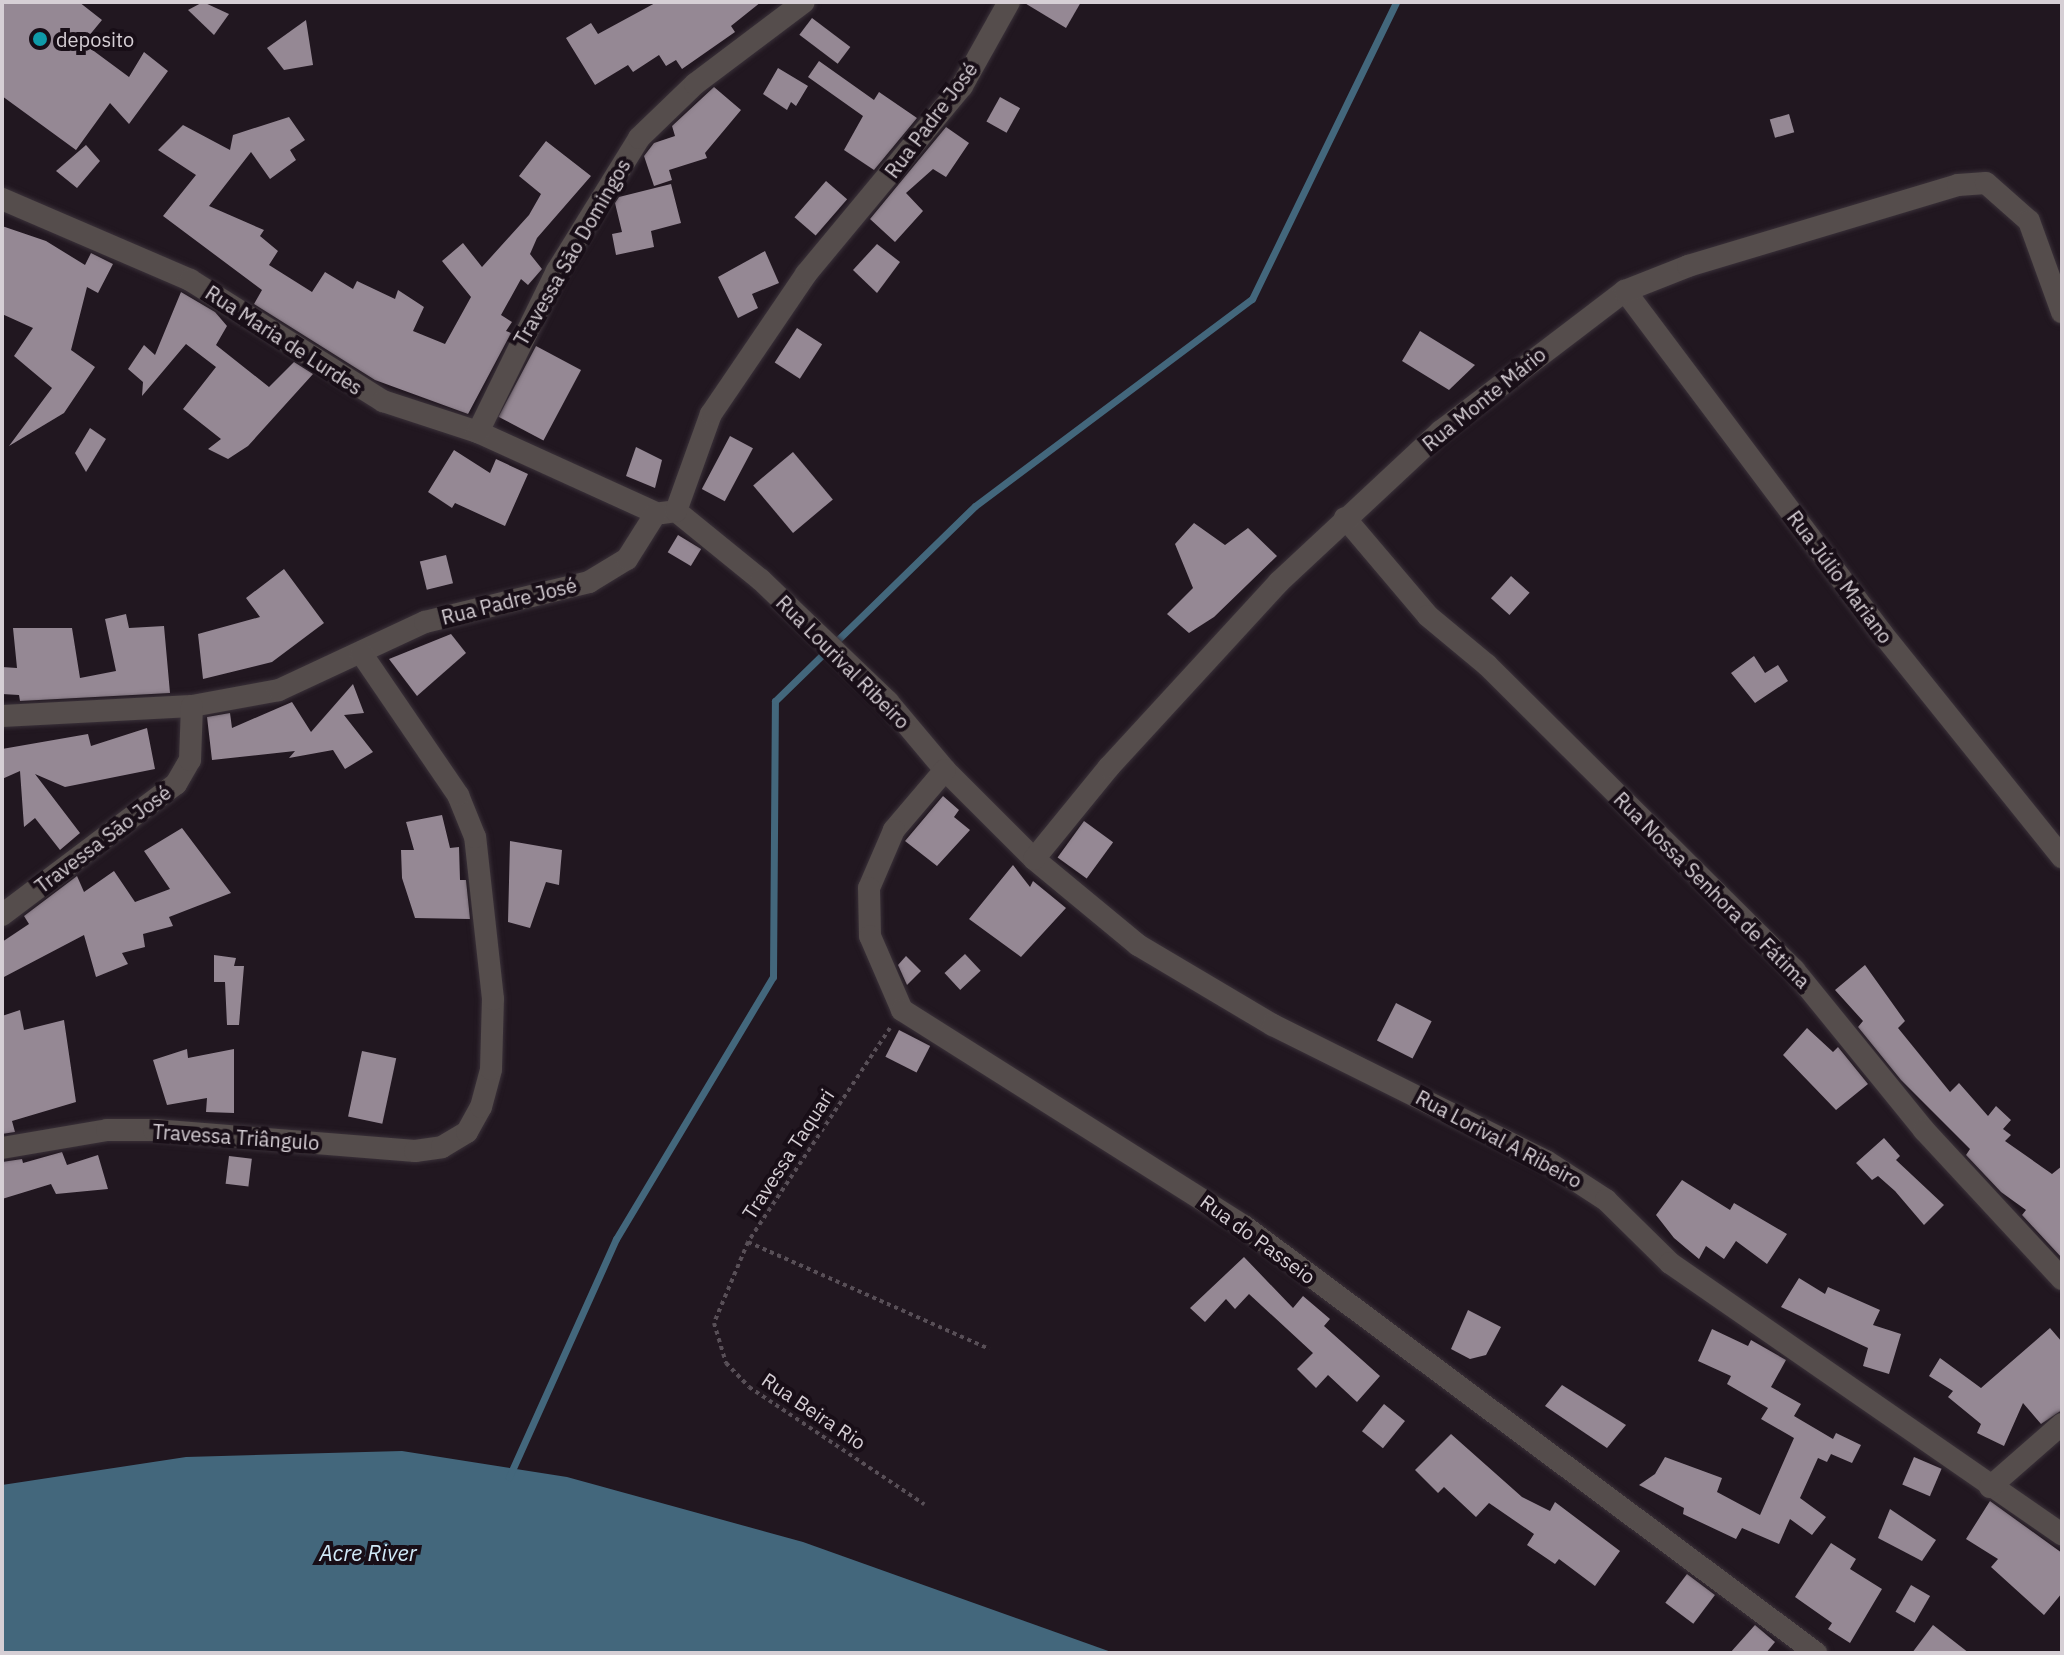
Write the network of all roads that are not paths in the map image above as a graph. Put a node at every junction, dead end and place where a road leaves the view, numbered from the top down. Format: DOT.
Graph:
graph roads {
  1 [pos="804,2"];
  2 [pos="1009,2"];
  3 [pos="2,199"];
  4 [pos="1625,291"];
  5 [pos="2062,312"];
  6 [pos="478,432"];
  7 [pos="666,512"];
  8 [pos="1345,518"];
  9 [pos="361,653"];
  10 [pos="192,706"];
  11 [pos="2,716"];
  12 [pos="945,770"];
  13 [pos="2062,857"];
  14 [pos="1034,859"];
  15 [pos="2,915"];
  16 [pos="2,1148"];
  17 [pos="2062,1279"];
  18 [pos="2062,1424"];
  19 [pos="1990,1487"];
  20 [pos="2062,1534"];
  21 [pos="1816,1653"];
  1 -- 6 [label="street, Travessa São Domingos"];
  2 -- 7 [label="street, Rua Padre José"];
  3 -- 6 [label="street, Rua Maria de Lurdes"];
  4 -- 5 [label="street, Rua Monte Mário"];
  4 -- 8 [label="street, Rua Monte Mário"];
  4 -- 13 [label="street, Rua Júlio Mariano"];
  6 -- 7 [label="street, Rua Maria de Lurdes"];
  7 -- 9 [label="street, Rua Padre José"];
  7 -- 12 [label="street, Rua Lourival Ribeiro"];
  8 -- 14 [label="street, Rua Monte Mário"];
  8 -- 17 [label="street, Rua Nossa Senhora de Fátima"];
  9 -- 10 [label="street, Rua Padre José"];
  9 -- 16 [label="street, Travessa Triângulo"];
  10 -- 11 [label="street, Rua Padre José"];
  10 -- 15 [label="street, Travessa São José"];
  12 -- 14 [label="street, Rua Lourival Ribeiro"];
  12 -- 21 [label="street, Rua do Passeio"];
  14 -- 19 [label="street, Rua Lorival A Ribeiro"];
  18 -- 19 [label="street"];
  19 -- 20 [label="street, Rua Lorival A Ribeiro"];
}
